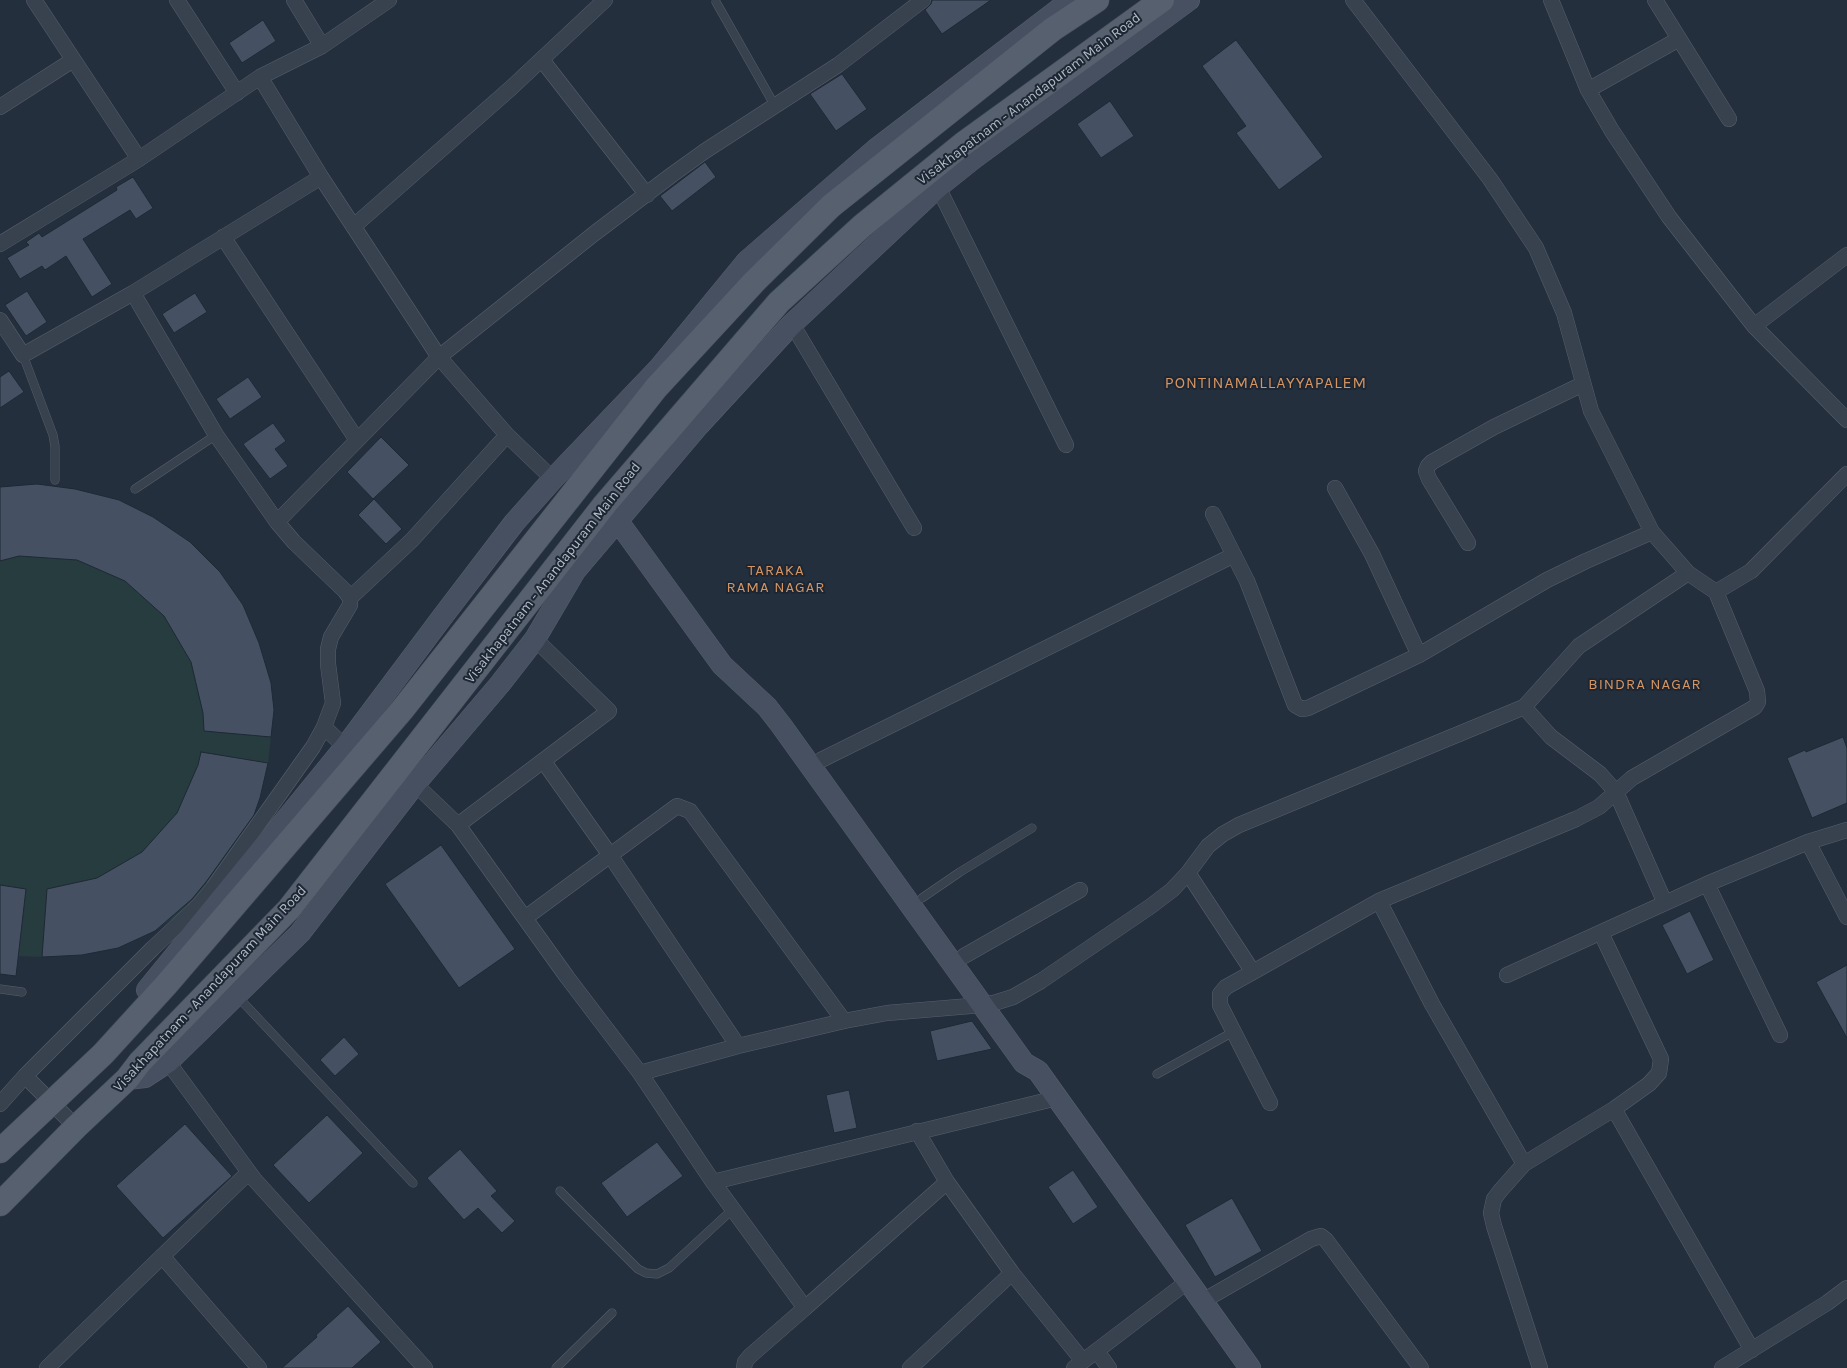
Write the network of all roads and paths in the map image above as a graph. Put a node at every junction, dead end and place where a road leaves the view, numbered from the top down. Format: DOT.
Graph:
graph roads {
  1 [pos="34,0"];
  2 [pos="177,0"];
  3 [pos="294,0"];
  4 [pos="389,0"];
  5 [pos="605,0"];
  6 [pos="923,0"];
  7 [pos="1071,0"];
  8 [pos="1097,0"];
  9 [pos="1162,0"];
  10 [pos="1189,0"];
  11 [pos="1353,0"];
  12 [pos="1552,0"];
  13 [pos="1655,0"];
  14 [pos="716,2"];
  15 [pos="1679,39"];
  16 [pos="322,46"];
  17 [pos="73,60"];
  18 [pos="542,60"];
  19 [pos="260,77"];
  20 [pos="1588,90"];
  21 [pos="237,93"];
  22 [pos="775,106"];
  23 [pos="0,107"];
  24 [pos="1728,119"];
  25 [pos="138,159"];
  26 [pos="321,177"];
  27 [pos="938,187"];
  28 [pos="647,194"];
  29 [pos="354,226"];
  30 [pos="223,237"];
  31 [pos="0,244"];
  32 [pos="1847,255"];
  33 [pos="133,293"];
  34 [pos="0,320"];
  35 [pos="792,324"];
  36 [pos="1754,326"];
  37 [pos="23,355"];
  38 [pos="439,357"];
  39 [pos="1583,384"];
  40 [pos="1847,420"];
  41 [pos="216,435"];
  42 [pos="507,435"];
  43 [pos="357,440"];
  44 [pos="1066,444"];
  45 [pos="1847,474"];
  46 [pos="553,479"];
  47 [pos="55,480"];
  48 [pos="1335,488"];
  49 [pos="135,489"];
  50 [pos="1213,514"];
  51 [pos="622,515"];
  52 [pos="277,522"];
  53 [pos="914,528"];
  54 [pos="1652,532"];
  55 [pos="1468,544"];
  56 [pos="1234,555"];
  57 [pos="1688,573"];
  58 [pos="1716,592"];
  59 [pos="350,598"];
  60 [pos="535,639"];
  61 [pos="1420,655"];
  62 [pos="1524,707"];
  63 [pos="324,727"];
  64 [pos="345,747"];
  65 [pos="821,760"];
  66 [pos="544,762"];
  67 [pos="415,784"];
  68 [pos="1616,792"];
  69 [pos="458,825"];
  70 [pos="1032,828"];
  71 [pos="1847,830"];
  72 [pos="1808,842"];
  73 [pos="610,855"];
  74 [pos="1188,873"];
  75 [pos="1707,884"];
  76 [pos="1080,890"];
  77 [pos="922,898"];
  78 [pos="1379,901"];
  79 [pos="1665,903"];
  80 [pos="1847,917"];
  81 [pos="524,918"];
  82 [pos="1601,933"];
  83 [pos="964,956"];
  84 [pos="1253,972"];
  85 [pos="1507,975"];
  86 [pos="0,989"];
  87 [pos="22,992"];
  88 [pos="236,996"];
  89 [pos="990,1004"];
  90 [pos="844,1021"];
  91 [pos="1233,1032"];
  92 [pos="1780,1035"];
  93 [pos="738,1046"];
  94 [pos="103,1054"];
  95 [pos="168,1062"];
  96 [pos="640,1073"];
  97 [pos="1157,1074"];
  98 [pos="25,1076"];
  99 [pos="126,1079"];
  100 [pos="1057,1098"];
  101 [pos="50,1102"];
  102 [pos="1270,1103"];
  103 [pos="0,1104"];
  104 [pos="1614,1109"];
  105 [pos="76,1127"];
  106 [pos="917,1131"];
  107 [pos="0,1151"];
  108 [pos="1524,1164"];
  109 [pos="249,1172"];
  110 [pos="713,1182"];
  111 [pos="947,1182"];
  112 [pos="413,1183"];
  113 [pos="560,1191"];
  114 [pos="0,1204"];
  115 [pos="733,1209"];
  116 [pos="162,1256"];
  117 [pos="1012,1273"];
  118 [pos="1187,1282"];
  119 [pos="1847,1288"];
  120 [pos="1201,1302"];
  121 [pos="805,1308"];
  122 [pos="612,1313"];
  123 [pos="1752,1350"];
  124 [pos="1097,1351"];
  125 [pos="1078,1365"];
  126 [pos="47,1368"];
  127 [pos="259,1368"];
  128 [pos="425,1368"];
  129 [pos="556,1368"];
  130 [pos="744,1368"];
  131 [pos="910,1368"];
  132 [pos="1109,1368"];
  133 [pos="1250,1368"];
  134 [pos="1421,1368"];
  135 [pos="1540,1368"];
  136 [pos="1722,1368"];
  1 -- 17 [label="street"];
  2 -- 21 [label="street"];
  3 -- 16 [label="street"];
  4 -- 16 [label="street"];
  5 -- 18 [label="street"];
  6 -- 22 [label="street"];
  7 -- 46 [label="street"];
  8 -- 94 [label="main road"];
  9 -- 99 [label="main road, Visakhapatnam - Anandapuram Main Road"];
  10 -- 27 [label="street"];
  11 -- 39 [label="street"];
  12 -- 20 [label="street"];
  13 -- 15 [label="street"];
  14 -- 22 [label="lane"];
  15 -- 20 [label="street"];
  15 -- 24 [label="street"];
  16 -- 19 [label="street"];
  17 -- 23 [label="street"];
  17 -- 25 [label="street"];
  18 -- 28 [label="street"];
  18 -- 29 [label="street"];
  19 -- 21 [label="street"];
  19 -- 26 [label="street"];
  20 -- 36 [label="street"];
  21 -- 25 [label="street"];
  22 -- 28 [label="street"];
  25 -- 31 [label="street"];
  26 -- 29 [label="street"];
  26 -- 30 [label="street"];
  27 -- 35 [label="street"];
  27 -- 44 [label="street"];
  28 -- 38 [label="street"];
  29 -- 38 [label="street"];
  30 -- 33 [label="street"];
  30 -- 43 [label="street"];
  32 -- 36 [label="street"];
  33 -- 37 [label="street"];
  33 -- 41 [label="street"];
  34 -- 37 [label="street"];
  35 -- 51 [label="street"];
  35 -- 53 [label="street"];
  36 -- 40 [label="street"];
  37 -- 47 [label="lane"];
  38 -- 42 [label="street"];
  38 -- 43 [label="street"];
  39 -- 54 [label="street"];
  39 -- 55 [label="street"];
  41 -- 49 [label="lane"];
  41 -- 52 [label="street"];
  42 -- 46 [label="street"];
  42 -- 59 [label="street"];
  43 -- 52 [label="street"];
  45 -- 58 [label="street"];
  46 -- 64 [label="street"];
  48 -- 61 [label="street"];
  50 -- 56 [label="street"];
  51 -- 60 [label="street"];
  51 -- 65 [label="street"];
  51 -- 89 [label="street"];
  52 -- 59 [label="street"];
  54 -- 57 [label="street"];
  54 -- 61 [label="street"];
  56 -- 61 [label="street"];
  56 -- 65 [label="street"];
  57 -- 58 [label="street"];
  57 -- 62 [label="street"];
  58 -- 68 [label="street"];
  59 -- 63 [label="street"];
  60 -- 66 [label="street"];
  60 -- 67 [label="street"];
  62 -- 68 [label="street"];
  62 -- 74 [label="street"];
  63 -- 64 [label="street"];
  63 -- 98 [label="street"];
  64 -- 94 [label="street"];
  65 -- 77 [label="street"];
  66 -- 69 [label="street"];
  66 -- 73 [label="street"];
  67 -- 69 [label="street"];
  67 -- 88 [label="street"];
  68 -- 78 [label="street"];
  68 -- 79 [label="street"];
  69 -- 81 [label="street"];
  70 -- 77 [label="lane"];
  71 -- 72 [label="street"];
  72 -- 75 [label="street"];
  72 -- 80 [label="street"];
  73 -- 81 [label="street"];
  73 -- 90 [label="street"];
  73 -- 93 [label="street"];
  74 -- 84 [label="street"];
  74 -- 89 [label="street"];
  75 -- 79 [label="street"];
  75 -- 92 [label="street"];
  76 -- 83 [label="street"];
  77 -- 83 [label="street"];
  78 -- 84 [label="street"];
  78 -- 108 [label="street"];
  79 -- 82 [label="street"];
  81 -- 96 [label="street"];
  82 -- 85 [label="street"];
  82 -- 104 [label="street"];
  83 -- 89 [label="street"];
  84 -- 91 [label="street"];
  86 -- 87 [label="lane"];
  88 -- 95 [label="street"];
  88 -- 112 [label="lane"];
  89 -- 90 [label="street"];
  89 -- 100 [label="street"];
  90 -- 93 [label="street"];
  91 -- 97 [label="lane"];
  91 -- 102 [label="street"];
  93 -- 96 [label="street"];
  94 -- 101 [label="main road"];
  95 -- 99 [label="street"];
  95 -- 109 [label="street"];
  96 -- 110 [label="street"];
  98 -- 101 [label="street"];
  98 -- 103 [label="street"];
  99 -- 105 [label="main road, Visakhapatnam - Anandapuram Main Road"];
  100 -- 106 [label="street"];
  100 -- 118 [label="street"];
  101 -- 105 [label="street"];
  101 -- 107 [label="main road"];
  104 -- 108 [label="street"];
  104 -- 123 [label="street"];
  105 -- 114 [label="main road, Visakhapatnam - Anandapuram Main Road"];
  106 -- 110 [label="street"];
  106 -- 111 [label="street"];
  108 -- 135 [label="street"];
  109 -- 116 [label="street"];
  109 -- 128 [label="street"];
  110 -- 115 [label="street"];
  111 -- 117 [label="street"];
  111 -- 121 [label="street"];
  113 -- 115 [label="lane"];
  115 -- 121 [label="street"];
  116 -- 126 [label="street"];
  116 -- 127 [label="street"];
  117 -- 125 [label="street"];
  117 -- 131 [label="street"];
  118 -- 120 [label="street"];
  118 -- 124 [label="street"];
  119 -- 123 [label="street"];
  120 -- 133 [label="street"];
  120 -- 134 [label="street"];
  121 -- 130 [label="street"];
  122 -- 129 [label="lane"];
  123 -- 136 [label="street"];
  124 -- 125 [label="street"];
  124 -- 132 [label="street"];
}
